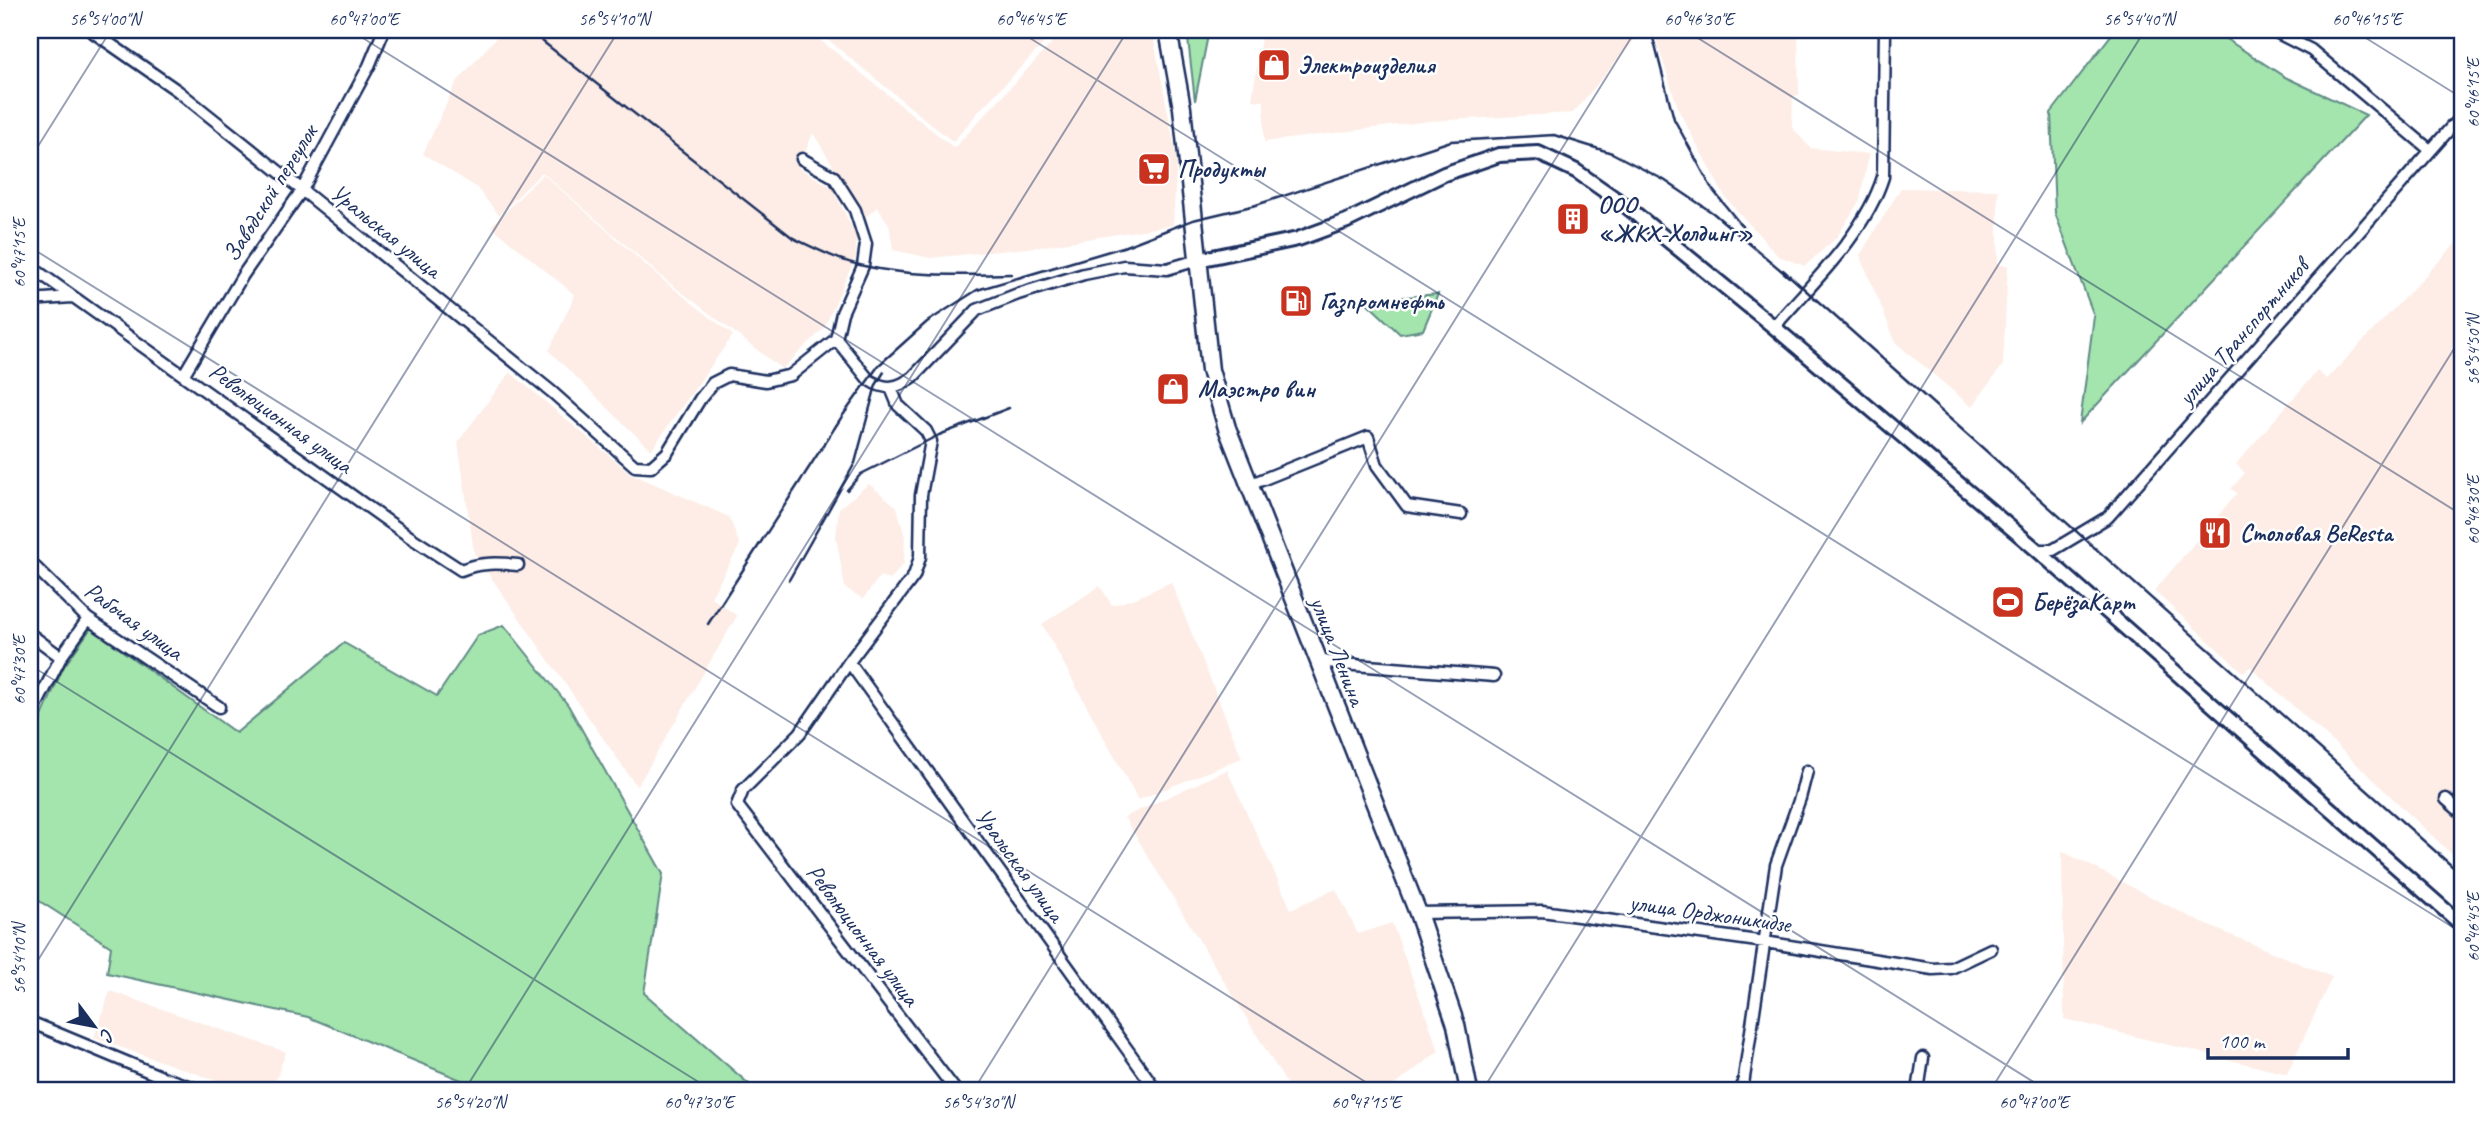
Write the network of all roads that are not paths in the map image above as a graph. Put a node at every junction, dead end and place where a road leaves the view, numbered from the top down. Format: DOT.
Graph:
graph roads {
  1 [pos="90,30"];
  2 [pos="384,30"];
  3 [pos="1168,30"];
  4 [pos="1885,30"];
  5 [pos="2272,30"];
  6 [pos="2462,115"];
  7 [pos="2430,150"];
  8 [pos="802,159"];
  9 [pos="302,190"];
  10 [pos="1198,260"];
  11 [pos="30,266"];
  12 [pos="73,297"];
  13 [pos="30,300"];
  14 [pos="1774,327"];
  15 [pos="836,339"];
  16 [pos="184,374"];
  17 [pos="891,388"];
  18 [pos="1249,485"];
  19 [pos="1461,514"];
  20 [pos="2038,550"];
  21 [pos="30,562"];
  22 [pos="518,565"];
  23 [pos="88,619"];
  24 [pos="30,634"];
  25 [pos="61,657"];
  26 [pos="1317,659"];
  27 [pos="849,662"];
  28 [pos="1494,676"];
  29 [pos="219,707"];
  30 [pos="30,718"];
  31 [pos="1807,771"];
  32 [pos="2446,799"];
  33 [pos="2462,813"];
  34 [pos="1418,913"];
  35 [pos="2462,925"];
  36 [pos="1765,942"];
  37 [pos="1991,949"];
  38 [pos="30,1022"];
  39 [pos="1923,1058"];
  40 [pos="162,1077"];
  41 [pos="157,1091"];
  42 [pos="203,1091"];
  43 [pos="956,1091"];
  44 [pos="1157,1091"];
  45 [pos="1469,1091"];
  46 [pos="1742,1091"];
  47 [pos="1918,1091"];
  1 -- 9 [label="street, Уральская улица"];
  2 -- 9 [label="street, Заводской переулок"];
  3 -- 10 [label="main road, улица Ленина"];
  4 -- 14 [label="street"];
  5 -- 7 [label="street"];
  6 -- 7 [label="street, улица Транспортников"];
  7 -- 20 [label="street, улица Транспортников"];
  8 -- 15 [label="street"];
  9 -- 15 [label="street, Уральская улица"];
  9 -- 16 [label="street, Заводской переулок"];
  10 -- 14 [label="street"];
  10 -- 17 [label="street"];
  10 -- 18 [label="main road, улица Ленина"];
  11 -- 12 [label="street, Революционная улица"];
  12 -- 13 [label="street"];
  12 -- 16 [label="street, Революционная улица"];
  14 -- 20 [label="street"];
  15 -- 17 [label="street"];
  16 -- 22 [label="street, Революционная улица"];
  17 -- 27 [label="street"];
  18 -- 19 [label="street"];
  18 -- 26 [label="main road, улица Ленина"];
  20 -- 35 [label="street"];
  21 -- 23 [label="street, Рабочая улица"];
  23 -- 25 [label="street"];
  23 -- 29 [label="street, Рабочая улица"];
  24 -- 25 [label="street"];
  25 -- 30 [label="street"];
  26 -- 28 [label="street"];
  26 -- 34 [label="main road, улица Ленина"];
  27 -- 43 [label="street, Революционная улица"];
  27 -- 44 [label="street, Уральская улица"];
  31 -- 36 [label="street"];
  32 -- 33 [label="street"];
  34 -- 36 [label="street, улица Орджоникидзе"];
  34 -- 45 [label="main road, улица Ленина"];
  36 -- 37 [label="street, улица Орджоникидзе"];
  36 -- 46 [label="street"];
  38 -- 40 [label="street"];
  39 -- 47 [label="street"];
  40 -- 41 [label="street"];
  40 -- 42 [label="street"];
}
